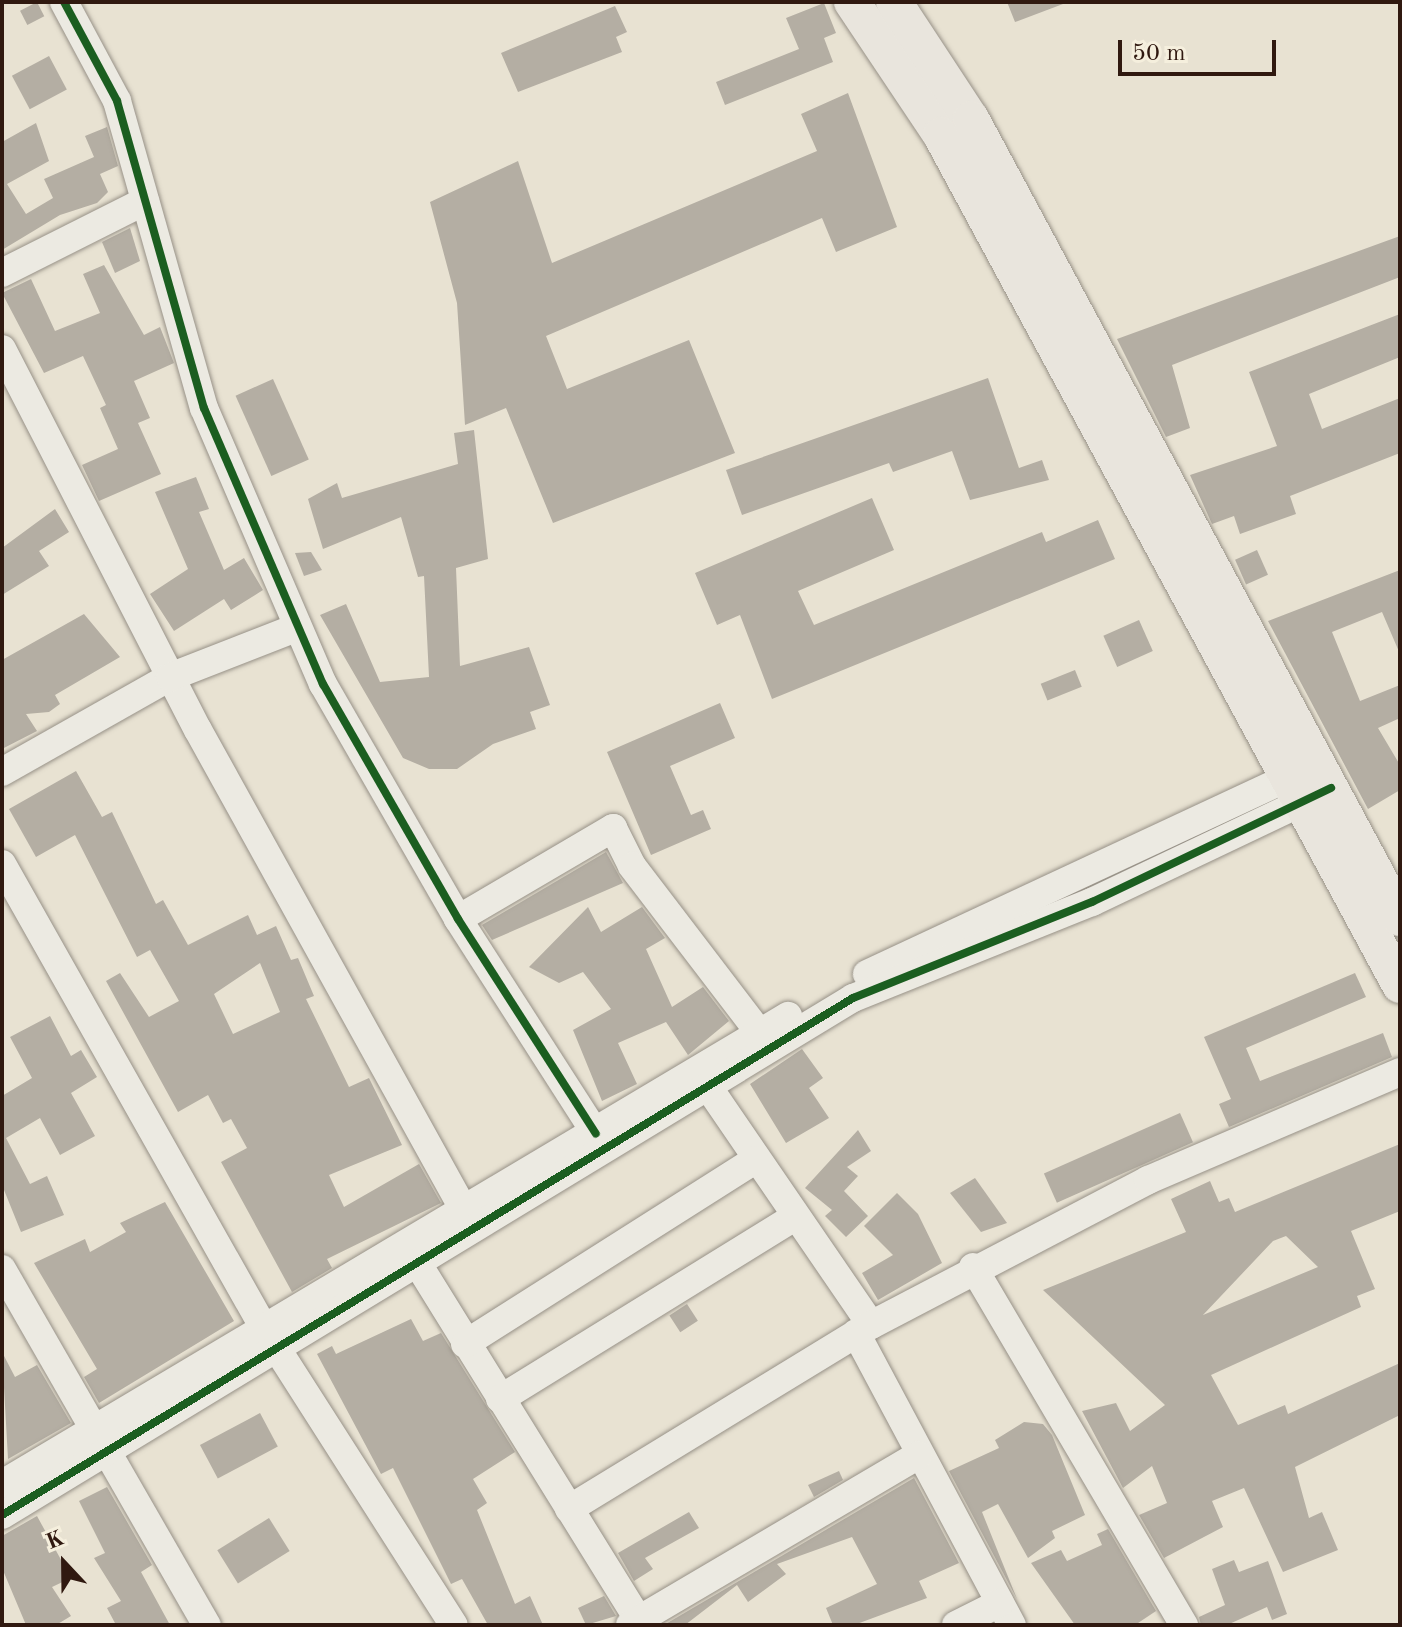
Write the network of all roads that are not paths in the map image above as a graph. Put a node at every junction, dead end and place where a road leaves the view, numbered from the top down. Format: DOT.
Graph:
graph roads {
  1 [pos="64,2"];
  2 [pos="852,2"];
  3 [pos="894,2"];
  4 [pos="145,201"];
  5 [pos="2,273"];
  6 [pos="2,349"];
  7 [pos="298,627"];
  8 [pos="170,677"];
  9 [pos="2,772"];
  10 [pos="1310,783"];
  11 [pos="2,864"];
  12 [pos="1400,918"];
  13 [pos="458,919"];
  14 [pos="1400,985"];
  15 [pos="759,1032"];
  16 [pos="1400,1072"];
  17 [pos="703,1081"];
  18 [pos="596,1134"];
  19 [pos="755,1160"];
  20 [pos="465,1212"];
  21 [pos="795,1217"];
  22 [pos="412,1256"];
  23 [pos="973,1267"];
  24 [pos="2,1269"];
  25 [pos="863,1329"];
  26 [pos="271,1340"];
  27 [pos="465,1344"];
  28 [pos="500,1399"];
  29 [pos="100,1441"];
  30 [pos="919,1455"];
  31 [pos="2,1484"];
  32 [pos="569,1509"];
  33 [pos="2,1515"];
  34 [pos="1006,1614"];
  35 [pos="637,1624"];
  36 [pos="207,1625"];
  37 [pos="454,1625"];
  38 [pos="956,1625"];
  39 [pos="1184,1625"];
  1 -- 4 [label="street"];
  2 -- 10 [label="main road"];
  3 -- 10 [label="main road"];
  4 -- 5 [label="street"];
  4 -- 7 [label="street"];
  6 -- 8 [label="street"];
  7 -- 8 [label="street"];
  7 -- 13 [label="street"];
  8 -- 9 [label="street"];
  8 -- 20 [label="street"];
  10 -- 12 [label="main road"];
  10 -- 14 [label="main road"];
  10 -- 15 [label="street"];
  10 -- 17 [label="street"];
  11 -- 26 [label="street"];
  13 -- 15 [label="street"];
  13 -- 18 [label="street"];
  15 -- 17 [label="street"];
  16 -- 23 [label="street"];
  17 -- 18 [label="street"];
  17 -- 19 [label="street"];
  17 -- 22 [label="street"];
  18 -- 20 [label="street"];
  19 -- 21 [label="street"];
  19 -- 27 [label="street"];
  20 -- 22 [label="street"];
  21 -- 25 [label="street"];
  21 -- 28 [label="street"];
  22 -- 26 [label="street"];
  22 -- 27 [label="street"];
  23 -- 25 [label="street"];
  23 -- 39 [label="street"];
  24 -- 29 [label="street"];
  25 -- 30 [label="street"];
  25 -- 32 [label="street"];
  26 -- 29 [label="street"];
  26 -- 37 [label="street"];
  27 -- 28 [label="street"];
  28 -- 32 [label="street"];
  29 -- 31 [label="street"];
  29 -- 33 [label="street"];
  29 -- 36 [label="street"];
  30 -- 34 [label="street"];
  30 -- 35 [label="street"];
  32 -- 35 [label="street"];
  34 -- 38 [label="street"];
}
